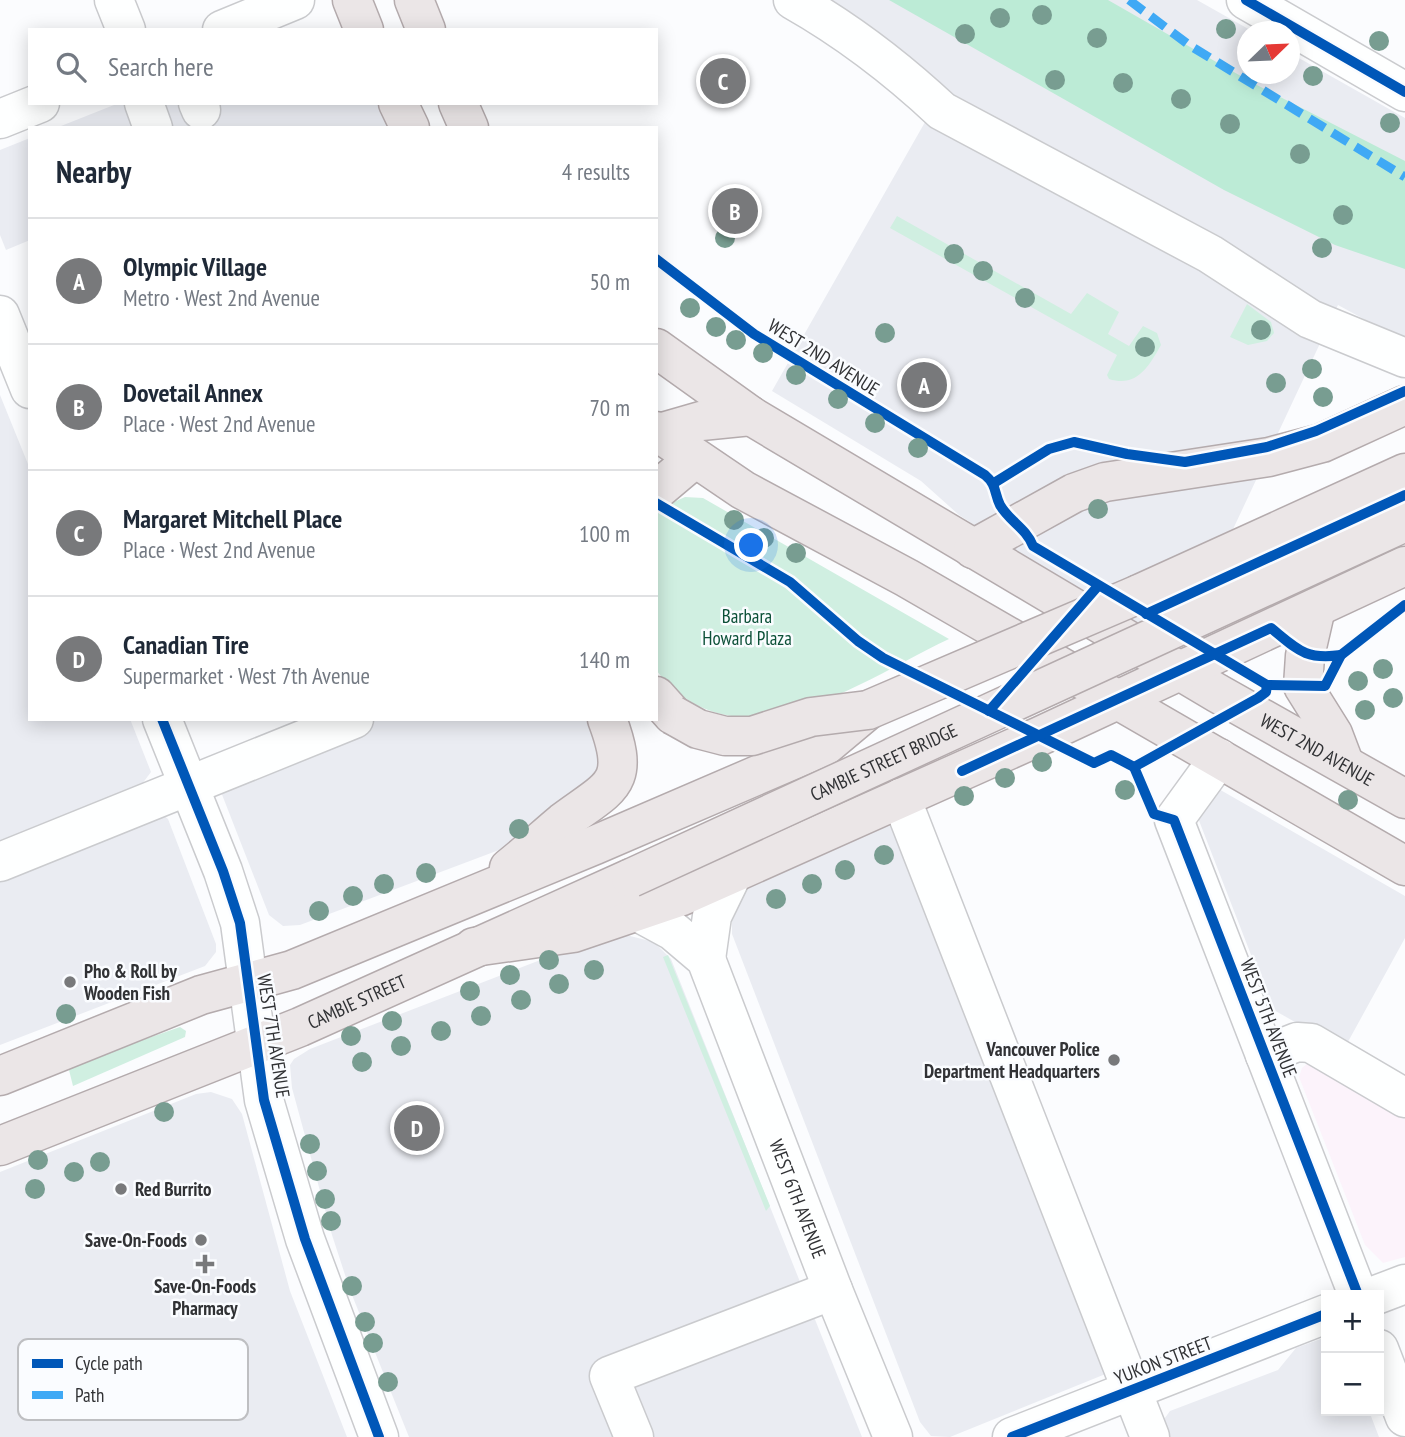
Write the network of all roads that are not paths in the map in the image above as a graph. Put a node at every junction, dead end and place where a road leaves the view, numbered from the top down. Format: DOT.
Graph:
graph roads {
  1 [pos="114,0"];
  2 [pos="295,0"];
  3 [pos="352,0"];
  4 [pos="414,0"];
  5 [pos="793,0"];
  6 [pos="1246,0"];
  7 [pos="125,28"];
  8 [pos="227,28"];
  9 [pos="363,28"];
  10 [pos="425,28"];
  11 [pos="1405,92"];
  12 [pos="35,105"];
  13 [pos="145,105"];
  14 [pos="399,105"];
  15 [pos="459,105"];
  16 [pos="0,119"];
  17 [pos="152,126"];
  18 [pos="409,126"];
  19 [pos="468,126"];
  20 [pos="0,315"];
  21 [pos="658,349"];
  22 [pos="1405,358"];
  23 [pos="28,384"];
  24 [pos="1405,405"];
  25 [pos="751,416"];
  26 [pos="658,433"];
  27 [pos="658,434"];
  28 [pos="694,459"];
  29 [pos="1405,474"];
  30 [pos="658,489"];
  31 [pos="1405,522"];
  32 [pos="973,549"];
  33 [pos="1405,566"];
  34 [pos="1326,603"];
  35 [pos="1178,670"];
  36 [pos="1116,699"];
  37 [pos="665,706"];
  38 [pos="867,710"];
  39 [pos="163,721"];
  40 [pos="349,721"];
  41 [pos="608,721"];
  42 [pos="1219,758"];
  43 [pos="1344,763"];
  44 [pos="188,784"];
  45 [pos="901,798"];
  46 [pos="1405,799"];
  47 [pos="0,862"];
  48 [pos="1405,866"];
  49 [pos="732,875"];
  50 [pos="474,894"];
  51 [pos="635,895"];
  52 [pos="706,959"];
  53 [pos="247,982"];
  54 [pos="255,1044"];
  55 [pos="1265,1055"];
  56 [pos="0,1076"];
  57 [pos="1405,1098"];
  58 [pos="0,1146"];
  59 [pos="1405,1284"];
  60 [pos="833,1290"];
  61 [pos="1356,1290"];
  62 [pos="1384,1292"];
  63 [pos="1321,1316"];
  64 [pos="1381,1353"];
  65 [pos="1133,1390"];
  66 [pos="1405,1417"];
  67 [pos="379,1437"];
  68 [pos="634,1437"];
  69 [pos="893,1437"];
  70 [pos="1012,1437"];
  71 [pos="1150,1437"];
  1 -- 7 [label="street"];
  2 -- 8 [label="street"];
  3 -- 9 [label="main road"];
  4 -- 10 [label="main road"];
  5 -- 22 [label="street"];
  6 -- 11 [label="street"];
  12 -- 16 [label="street"];
  13 -- 17 [label="street"];
  14 -- 18 [label="main road"];
  15 -- 19 [label="main road"];
  20 -- 23 [label="street"];
  21 -- 25 [label="main road, WEST 2ND AVENUE"];
  24 -- 32 [label="main road"];
  25 -- 26 [label="main road"];
  25 -- 32 [label="main road, WEST 2ND AVENUE"];
  27 -- 28 [label="main road"];
  28 -- 30 [label="main road"];
  28 -- 36 [label="main road"];
  29 -- 38 [label="main road, CAMBIE STREET BRIDGE, bridge"];
  31 -- 51 [label="main road, CAMBIE STREET BRIDGE, bridge"];
  32 -- 35 [label="main road, WEST 2ND AVENUE"];
  33 -- 34 [label="main road"];
  34 -- 35 [label="main road"];
  34 -- 43 [label="main road"];
  35 -- 36 [label="main road"];
  35 -- 43 [label="main road, WEST 2ND AVENUE"];
  36 -- 42 [label="main road"];
  36 -- 45 [label="main road"];
  37 -- 38 [label="main road, bridge"];
  38 -- 50 [label="main road, CAMBIE STREET BRIDGE"];
  39 -- 44 [label="street, WEST 7TH AVENUE"];
  40 -- 44 [label="street"];
  41 -- 50 [label="main road"];
  42 -- 48 [label="main road"];
  42 -- 55 [label="street, WEST 5TH AVENUE"];
  43 -- 46 [label="main road, WEST 2ND AVENUE"];
  44 -- 47 [label="street"];
  44 -- 53 [label="street, WEST 7TH AVENUE"];
  45 -- 49 [label="main road"];
  45 -- 65 [label="street"];
  49 -- 51 [label="main road"];
  49 -- 52 [label="street, WEST 6TH AVENUE"];
  50 -- 53 [label="main road"];
  51 -- 52 [label="street, WEST 6TH AVENUE"];
  51 -- 54 [label="main road, CAMBIE STREET"];
  52 -- 60 [label="street, WEST 6TH AVENUE"];
  53 -- 54 [label="street, WEST 7TH AVENUE"];
  53 -- 56 [label="main road"];
  54 -- 58 [label="main road, CAMBIE STREET"];
  54 -- 67 [label="street, WEST 7TH AVENUE"];
  55 -- 57 [label="street"];
  55 -- 61 [label="street, WEST 5TH AVENUE"];
  59 -- 62 [label="street"];
  60 -- 68 [label="street"];
  60 -- 69 [label="street, WEST 6TH AVENUE"];
  63 -- 65 [label="street, YUKON STREET"];
  64 -- 66 [label="street"];
  65 -- 70 [label="street, YUKON STREET"];
  65 -- 71 [label="street"];
}
